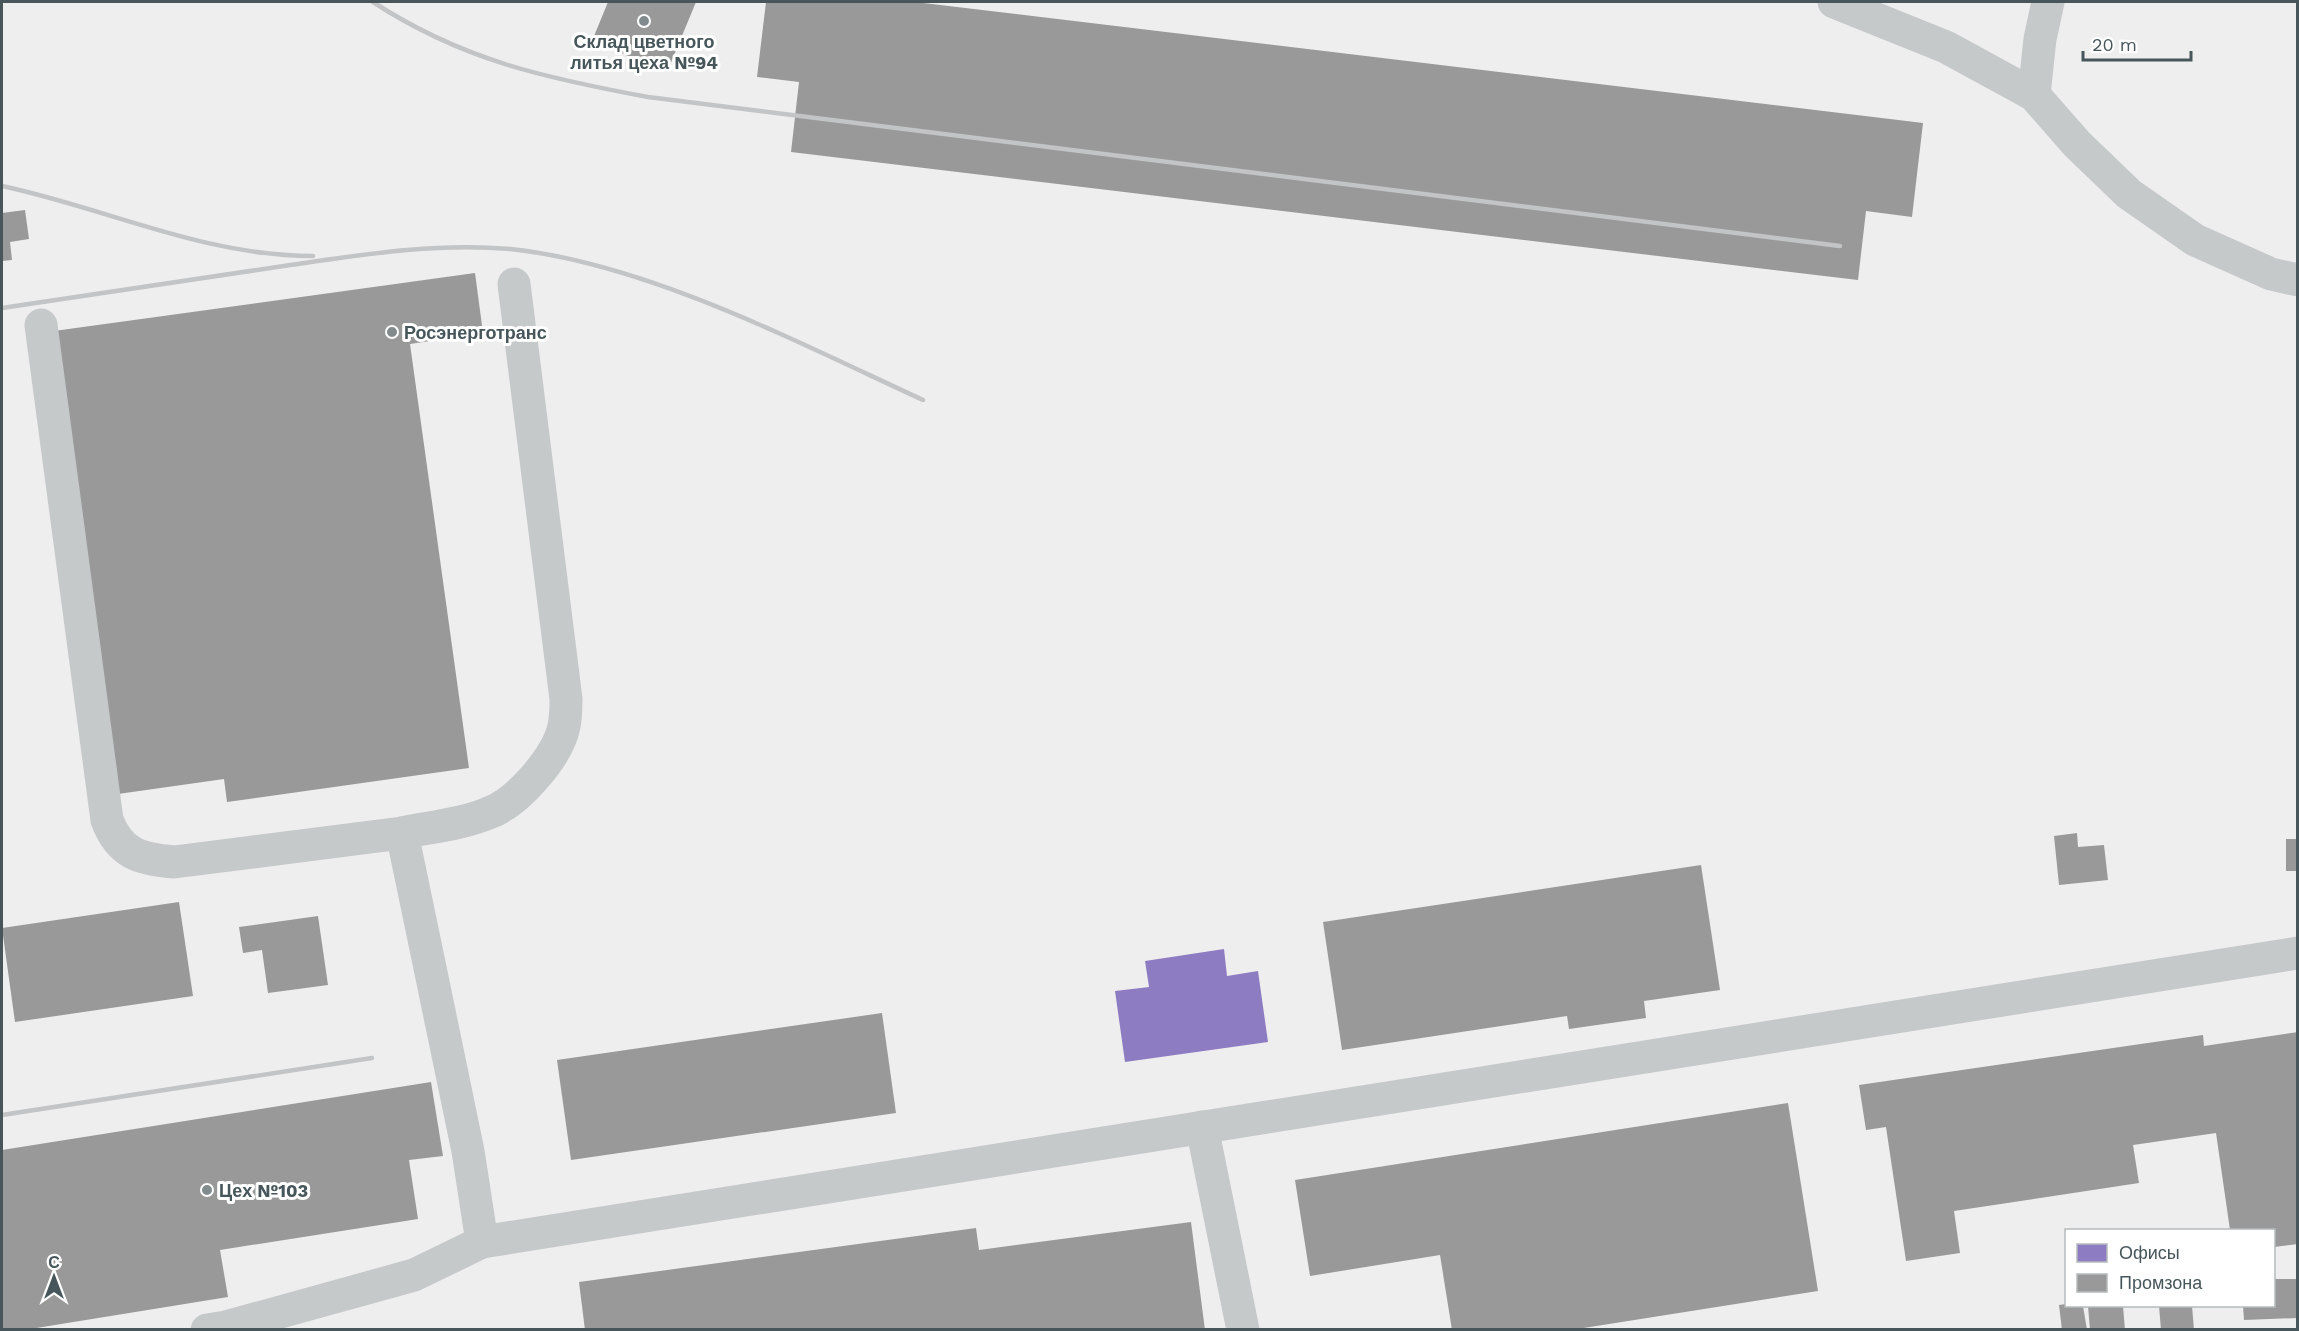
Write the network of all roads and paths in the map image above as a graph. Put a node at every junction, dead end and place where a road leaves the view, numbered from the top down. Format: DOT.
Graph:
graph roads {
  1 [pos="1834,2"];
  2 [pos="2048,2"];
  3 [pos="2034,95"];
  4 [pos="2298,280"];
  5 [pos="514,284"];
  6 [pos="41,325"];
  7 [pos="402,833"];
  8 [pos="2298,953"];
  9 [pos="1202,1127"];
  10 [pos="482,1242"];
  11 [pos="207,1329"];
  12 [pos="1243,1329"];
  1 -- 3 [label="lane"];
  2 -- 3 [label="lane"];
  3 -- 4 [label="lane"];
  5 -- 7 [label="lane"];
  6 -- 7 [label="lane"];
  7 -- 10 [label="lane"];
  8 -- 9 [label="lane"];
  9 -- 10 [label="lane"];
  9 -- 12 [label="lane"];
  10 -- 11 [label="lane"];
}
